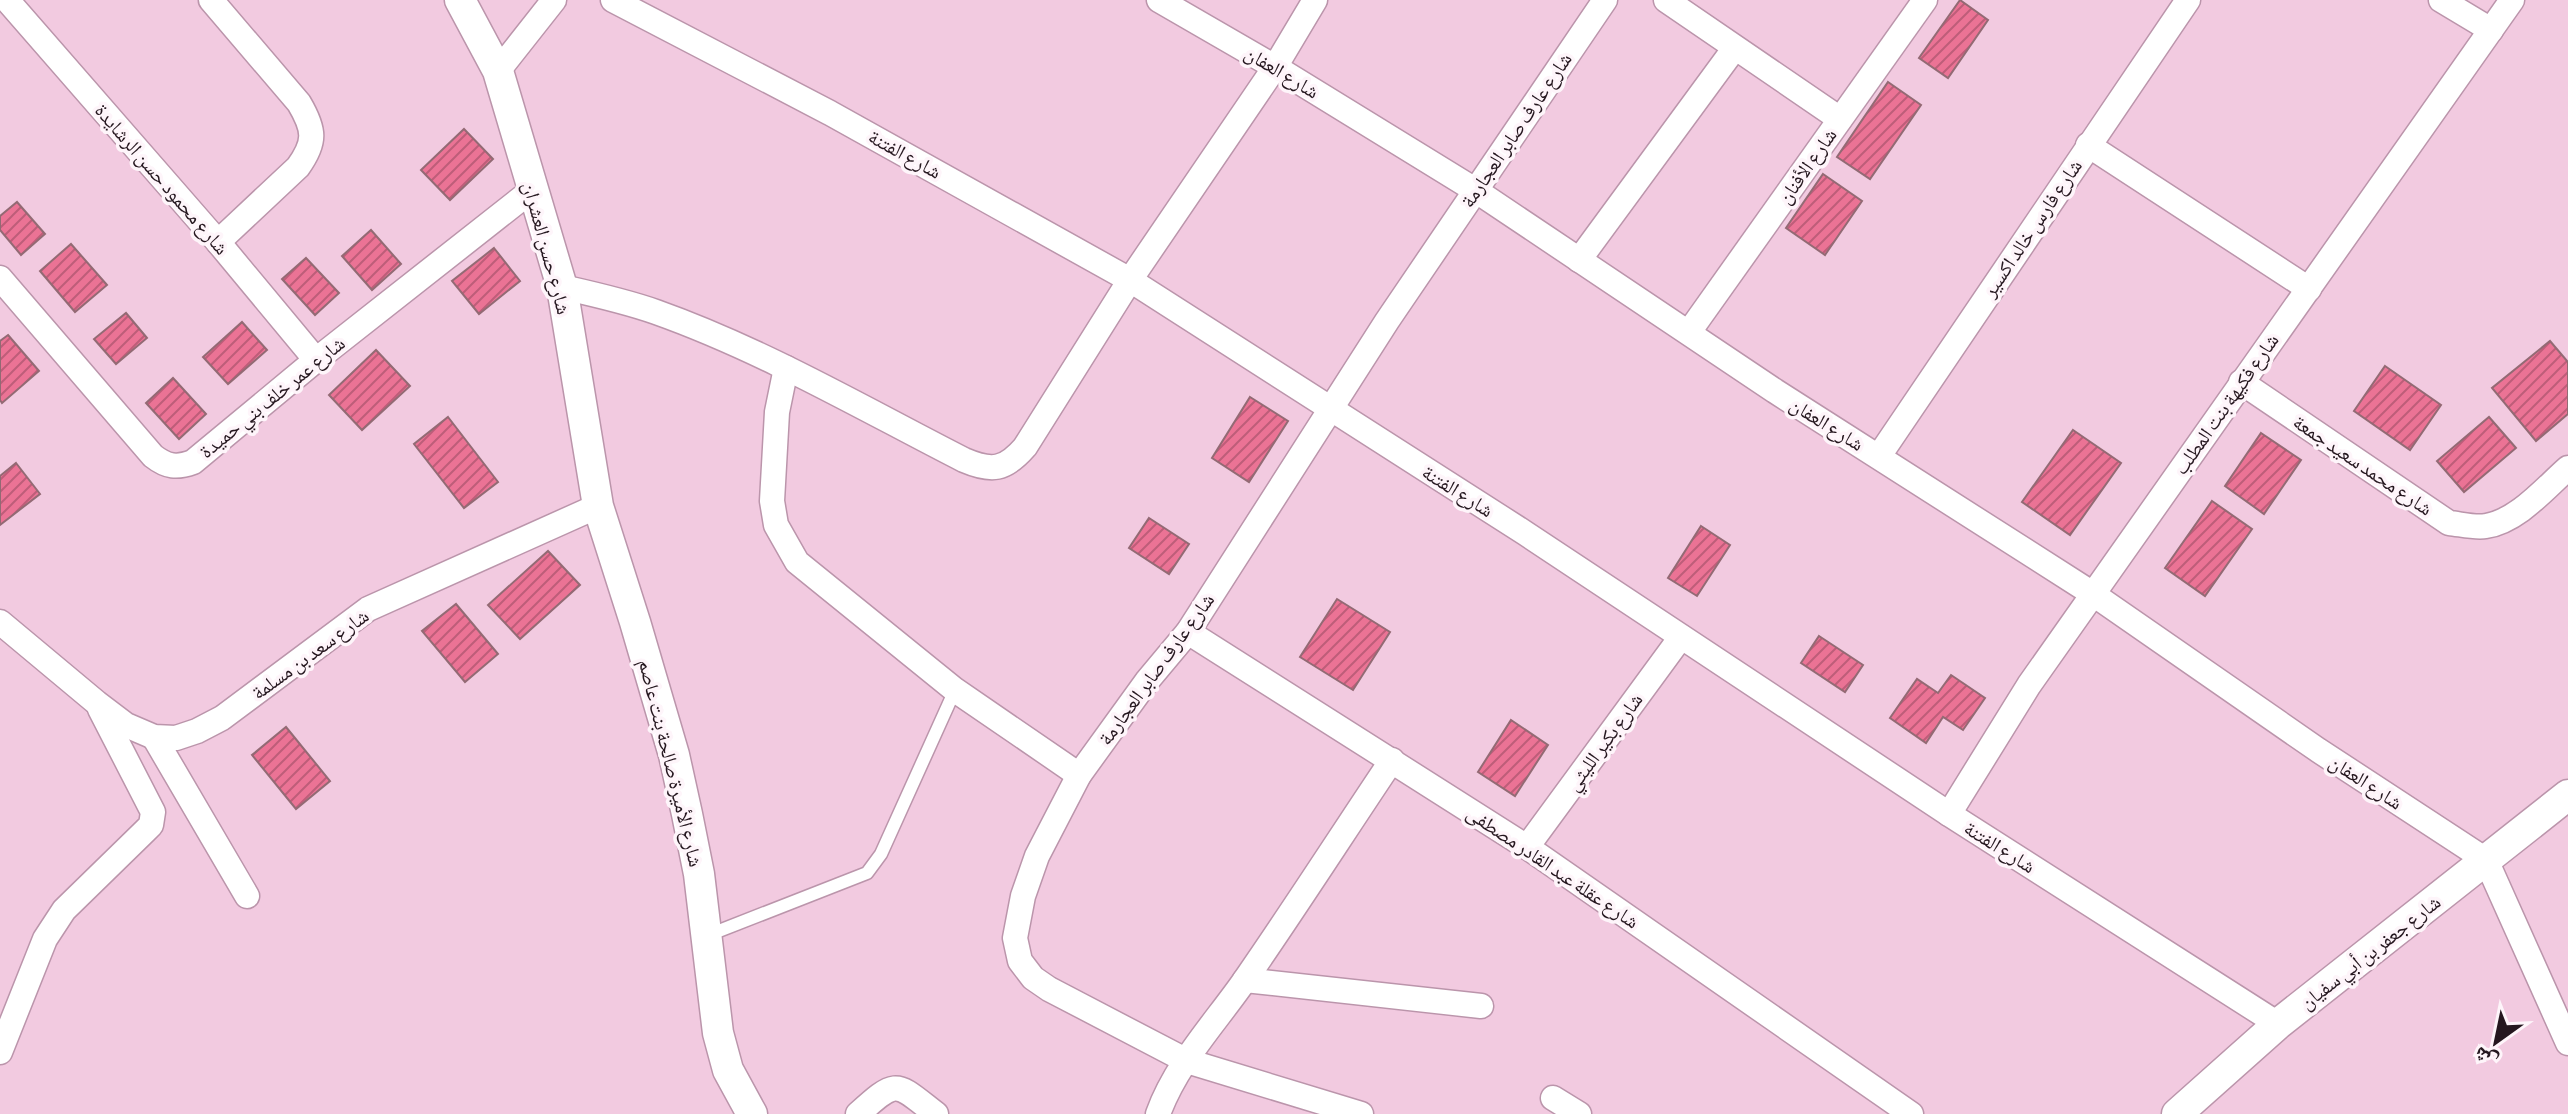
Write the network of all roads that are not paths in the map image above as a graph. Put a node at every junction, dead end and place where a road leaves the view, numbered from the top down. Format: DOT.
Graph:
graph roads {
  1 [pos="7,0"];
  2 [pos="211,0"];
  3 [pos="460,0"];
  4 [pos="554,0"];
  5 [pos="613,0"];
  6 [pos="1159,0"];
  7 [pos="1315,0"];
  8 [pos="1605,0"];
  9 [pos="1666,0"];
  10 [pos="1925,0"];
  11 [pos="2188,0"];
  12 [pos="2441,0"];
  13 [pos="2512,0"];
  14 [pos="2491,30"];
  15 [pos="1734,49"];
  16 [pos="1275,67"];
  17 [pos="498,71"];
  18 [pos="1840,119"];
  19 [pos="2088,145"];
  20 [pos="532,190"];
  21 [pos="1475,190"];
  22 [pos="218,242"];
  23 [pos="1579,260"];
  24 [pos="0,278"];
  25 [pos="1130,280"];
  26 [pos="562,287"];
  27 [pos="2309,289"];
  28 [pos="1689,332"];
  29 [pos="316,360"];
  30 [pos="786,368"];
  31 [pos="2241,382"];
  32 [pos="1331,410"];
  33 [pos="1879,456"];
  34 [pos="2568,468"];
  35 [pos="598,506"];
  36 [pos="2093,594"];
  37 [pos="0,622"];
  38 [pos="1188,632"];
  39 [pos="1681,637"];
  40 [pos="955,690"];
  41 [pos="97,703"];
  42 [pos="154,737"];
  43 [pos="1392,760"];
  44 [pos="1079,775"];
  45 [pos="2568,795"];
  46 [pos="1949,814"];
  47 [pos="1527,847"];
  48 [pos="2486,860"];
  49 [pos="247,896"];
  50 [pos="706,936"];
  51 [pos="1245,980"];
  52 [pos="1481,1006"];
  53 [pos="2278,1024"];
  54 [pos="2568,1043"];
  55 [pos="0,1052"];
  56 [pos="1187,1061"];
  57 [pos="1553,1098"];
  58 [pos="752,1114"];
  59 [pos="858,1114"];
  60 [pos="936,1114"];
  61 [pos="1158,1114"];
  62 [pos="1361,1114"];
  63 [pos="1579,1114"];
  64 [pos="1911,1114"];
  65 [pos="2177,1114"];
  1 -- 22 [label="street, شارع محمود حسن الرشايدة"];
  2 -- 22 [label="street"];
  3 -- 17 [label="street, شارع حسن العشران"];
  4 -- 17 [label="street"];
  5 -- 25 [label="street, شارع الفتنة"];
  6 -- 16 [label="street, شارع العفان"];
  7 -- 16 [label="street"];
  8 -- 21 [label="street, شارع عارف صابر العجارمة"];
  9 -- 15 [label="street"];
  10 -- 18 [label="street, شارع الأفنان"];
  11 -- 19 [label="street, شارع فارس خالد اكسير"];
  12 -- 14 [label="street"];
  13 -- 14 [label="street, شارع فكيهة بنت المطلب"];
  14 -- 27 [label="street, شارع فكيهة بنت المطلب"];
  15 -- 18 [label="street"];
  15 -- 23 [label="street"];
  16 -- 21 [label="street, شارع العفان"];
  16 -- 25 [label="street"];
  17 -- 20 [label="street, شارع حسن العشران"];
  18 -- 28 [label="street, شارع الأفنان"];
  19 -- 27 [label="street"];
  19 -- 33 [label="street, شارع فارس خالد اكسير"];
  20 -- 26 [label="street, شارع حسن العشران"];
  20 -- 29 [label="street, شارع عمر خلف بني حميدة"];
  21 -- 23 [label="street, شارع العفان"];
  21 -- 32 [label="street, شارع عارف صابر العجارمة"];
  22 -- 29 [label="street, شارع محمود حسن الرشايدة"];
  23 -- 28 [label="street, شارع العفان"];
  24 -- 29 [label="street, شارع عمر خلف بني حميدة"];
  25 -- 30 [label="street"];
  25 -- 32 [label="street, شارع الفتنة"];
  26 -- 30 [label="street"];
  26 -- 35 [label="street, شارع حسن العشران"];
  27 -- 31 [label="street, شارع فكيهة بنت المطلب"];
  28 -- 33 [label="street, شارع العفان"];
  30 -- 40 [label="street"];
  31 -- 34 [label="street, شارع محمد سعيد جمعة"];
  31 -- 36 [label="street, شارع فكيهة بنت المطلب"];
  32 -- 38 [label="street, شارع عارف صابر العجارمة"];
  32 -- 39 [label="street, شارع الفتنة"];
  33 -- 36 [label="street, شارع العفان"];
  35 -- 42 [label="street, شارع سعد بن مسلمة"];
  35 -- 50 [label="street, شارع الأميرة صالحة بنت عاصم"];
  36 -- 46 [label="street, شارع فكيهة بنت المطلب"];
  36 -- 48 [label="street, شارع العفان"];
  37 -- 41 [label="street"];
  38 -- 43 [label="street, شارع عقلة عبد القادر مصطفى"];
  38 -- 44 [label="street, شارع عارف صابر العجارمة"];
  39 -- 46 [label="street, شارع الفتنة"];
  39 -- 47 [label="street, شارع بكير الليثي"];
  40 -- 44 [label="street"];
  40 -- 50 [label="lane"];
  41 -- 42 [label="street"];
  41 -- 55 [label="street"];
  42 -- 49 [label="street"];
  43 -- 47 [label="street, شارع عقلة عبد القادر مصطفى"];
  43 -- 51 [label="street"];
  44 -- 56 [label="street, شارع عارف صابر العجارمة"];
  45 -- 48 [label="street, شارع جعفر بن أبي سفيان"];
  46 -- 53 [label="street, شارع الفتنة"];
  47 -- 64 [label="street, شارع عقلة عبد القادر مصطفى"];
  48 -- 53 [label="street, شارع جعفر بن أبي سفيان"];
  48 -- 54 [label="street"];
  50 -- 58 [label="street, شارع الأميرة صالحة بنت عاصم"];
  51 -- 52 [label="street"];
  51 -- 56 [label="street"];
  53 -- 65 [label="street, شارع جعفر بن أبي سفيان"];
  56 -- 61 [label="street"];
  56 -- 62 [label="street, شارع عارف صابر العجارمة"];
  57 -- 63 [label="street"];
  59 -- 60 [label="street"];
}
